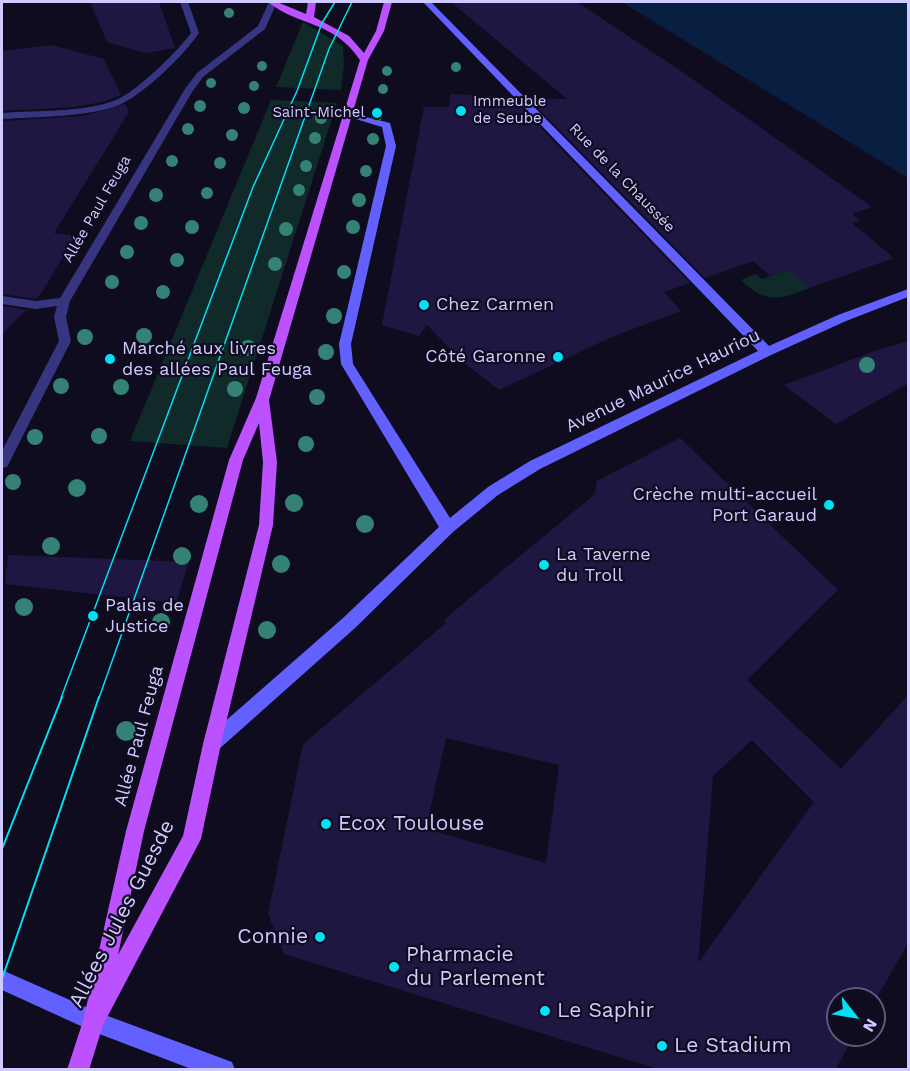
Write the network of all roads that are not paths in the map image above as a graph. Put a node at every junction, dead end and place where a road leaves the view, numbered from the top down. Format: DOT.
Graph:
graph roads {
  1 [pos="184,2"];
  2 [pos="272,2"];
  3 [pos="312,2"];
  4 [pos="388,2"];
  5 [pos="427,2"];
  6 [pos="310,17"];
  7 [pos="364,60"];
  8 [pos="349,114"];
  9 [pos="2,116"];
  10 [pos="909,292"];
  11 [pos="2,300"];
  12 [pos="64,301"];
  13 [pos="767,352"];
  14 [pos="263,398"];
  15 [pos="2,463"];
  16 [pos="448,528"];
  17 [pos="212,744"];
  18 [pos="2,980"];
  19 [pos="94,1021"];
  20 [pos="78,1070"];
  21 [pos="224,1070"];
  1 -- 9 [label="street"];
  2 -- 6 [label="main road"];
  2 -- 12 [label="street, Allée Paul Feuga"];
  3 -- 6 [label="main road"];
  4 -- 7 [label="main road, Allée Paul Feuga"];
  5 -- 13 [label="street, Rue de la Chaussée"];
  6 -- 7 [label="main road"];
  7 -- 8 [label="main road, Allée Paul Feuga"];
  8 -- 14 [label="main road, Allée Paul Feuga"];
  8 -- 16 [label="street"];
  10 -- 13 [label="street, Avenue Maurice Hauriou"];
  11 -- 12 [label="street"];
  12 -- 15 [label="street, Allée Paul Feuga"];
  13 -- 16 [label="street, Avenue Maurice Hauriou"];
  14 -- 17 [label="main road, Allée Paul Feuga"];
  14 -- 19 [label="main road, Allée Paul Feuga"];
  16 -- 17 [label="street, Avenue Maurice Hauriou"];
  17 -- 19 [label="main road, Allées Jules Guesde"];
  18 -- 19 [label="street"];
  19 -- 20 [label="main road, Allées Jules Guesde"];
  19 -- 21 [label="street"];
}
